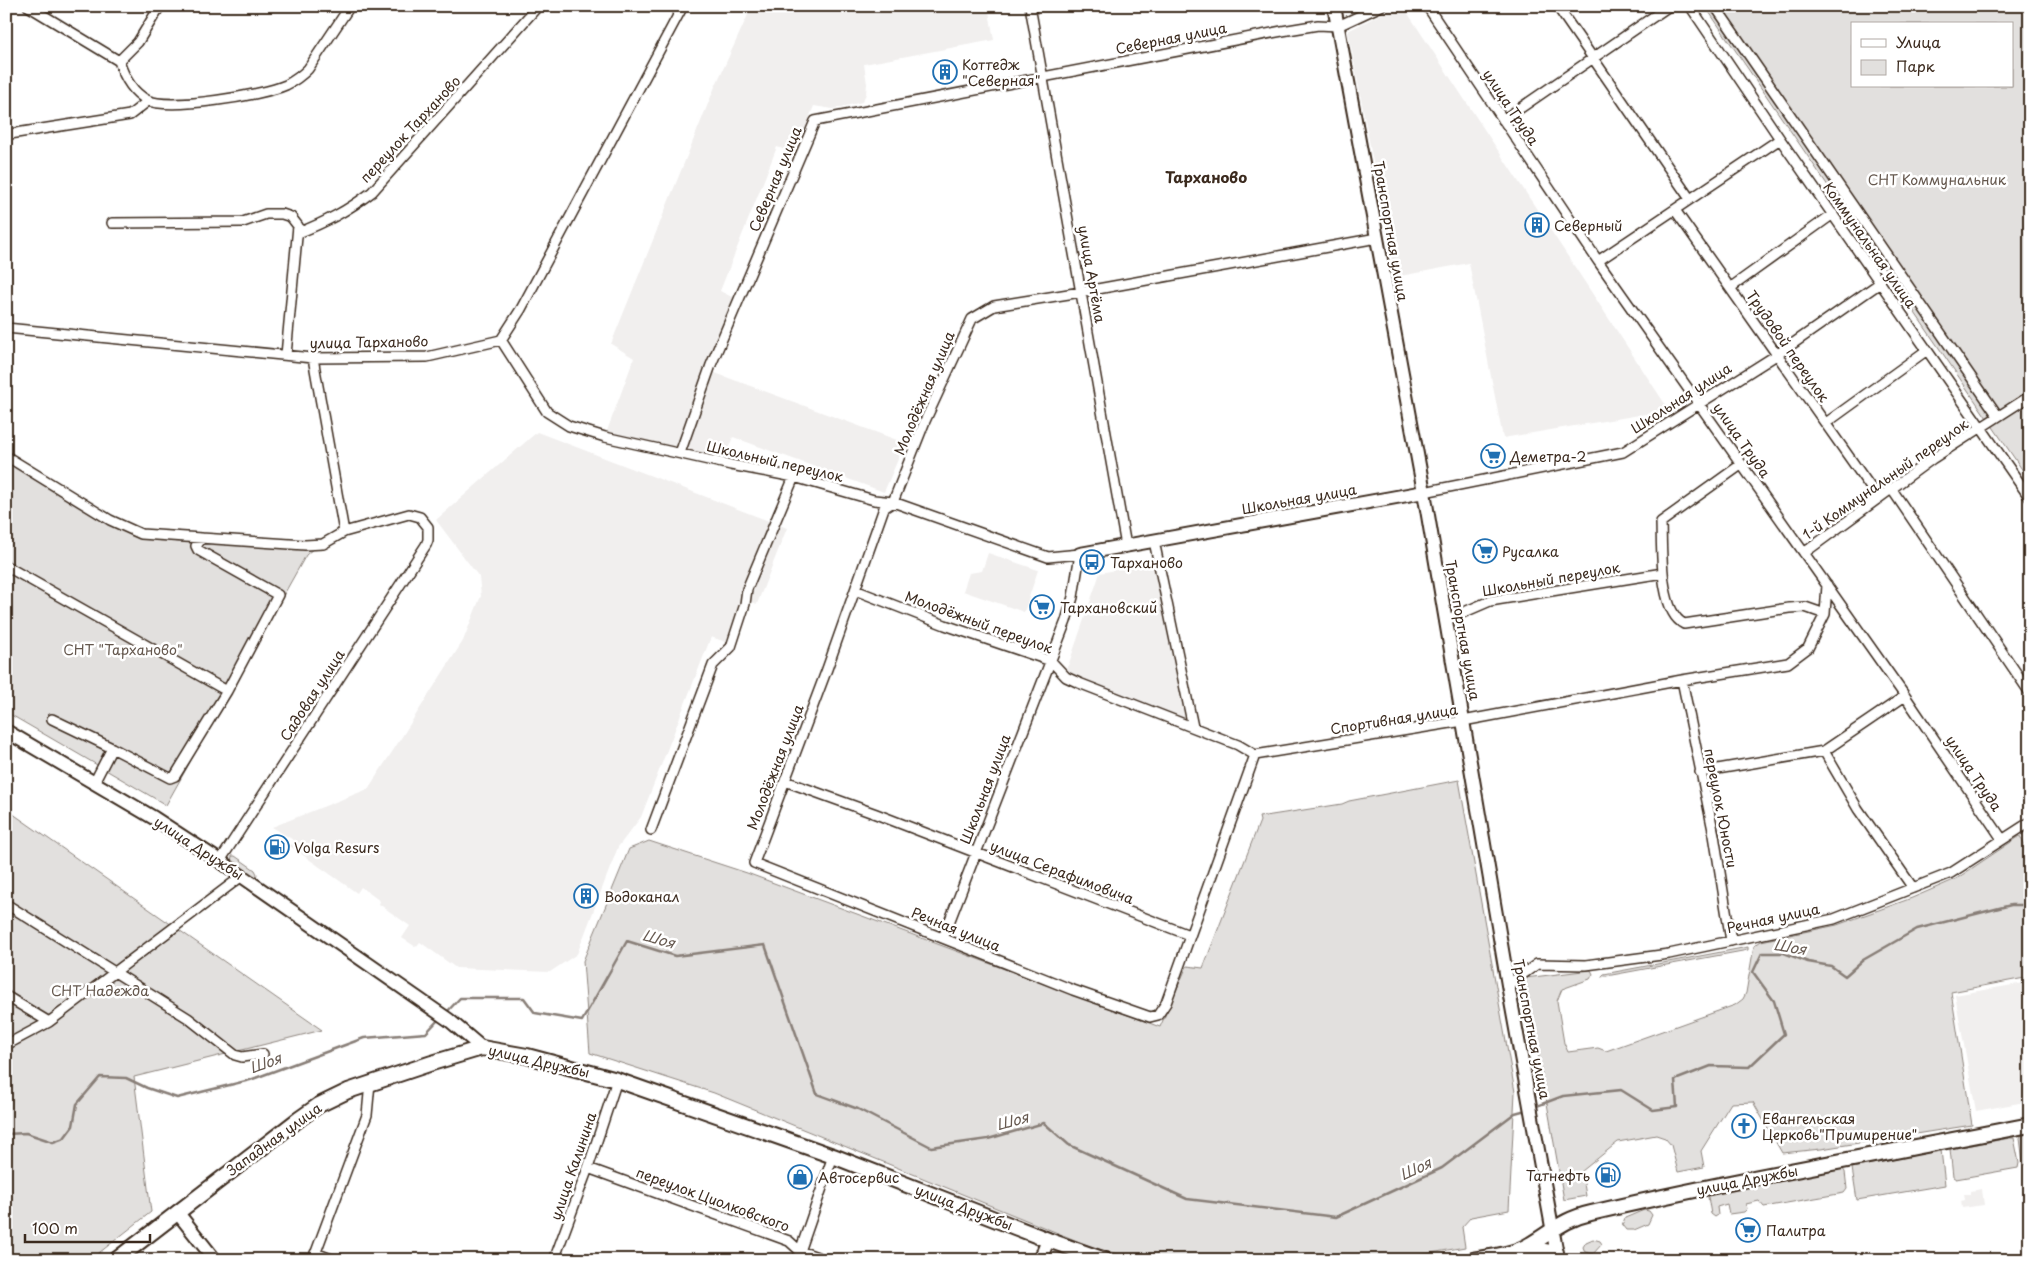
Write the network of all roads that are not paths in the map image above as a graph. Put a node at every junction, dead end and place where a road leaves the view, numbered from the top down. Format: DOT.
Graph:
graph roads {
  1 [pos="28,6"];
  2 [pos="160,6"];
  3 [pos="350,6"];
  4 [pos="538,6"];
  5 [pos="683,6"];
  6 [pos="1030,6"];
  7 [pos="1334,6"];
  8 [pos="1381,6"];
  9 [pos="1427,6"];
  10 [pos="1557,6"];
  11 [pos="1669,6"];
  12 [pos="1690,6"];
  13 [pos="1716,6"];
  14 [pos="1338,26"];
  15 [pos="1593,59"];
  16 [pos="119,61"];
  17 [pos="1043,77"];
  18 [pos="148,100"];
  19 [pos="1504,120"];
  20 [pos="10,134"];
  21 [pos="1780,139"];
  22 [pos="1690,199"];
  23 [pos="1675,210"];
  24 [pos="1833,214"];
  25 [pos="112,223"];
  26 [pos="298,234"];
  27 [pos="1377,238"];
  28 [pos="1598,261"];
  29 [pos="1880,283"];
  30 [pos="1730,288"];
  31 [pos="1081,292"];
  32 [pos="6,328"];
  33 [pos="501,340"];
  34 [pos="1927,350"];
  35 [pos="1778,354"];
  36 [pos="286,355"];
  37 [pos="313,358"];
  38 [pos="2030,396"];
  39 [pos="1699,404"];
  40 [pos="1998,416"];
  41 [pos="1826,423"];
  42 [pos="1981,427"];
  43 [pos="680,453"];
  44 [pos="6,456"];
  45 [pos="1742,464"];
  46 [pos="794,477"];
  47 [pos="1891,488"];
  48 [pos="1424,492"];
  49 [pos="1878,498"];
  50 [pos="2030,498"];
  51 [pos="894,502"];
  52 [pos="344,532"];
  53 [pos="202,538"];
  54 [pos="1154,541"];
  55 [pos="1126,546"];
  56 [pos="1804,553"];
  57 [pos="1080,554"];
  58 [pos="6,566"];
  59 [pos="1663,573"];
  60 [pos="1827,585"];
  61 [pos="855,590"];
  62 [pos="1824,614"];
  63 [pos="1446,620"];
  64 [pos="1051,661"];
  65 [pos="1682,680"];
  66 [pos="226,691"];
  67 [pos="2030,693"];
  68 [pos="1905,696"];
  69 [pos="52,720"];
  70 [pos="1463,721"];
  71 [pos="1193,727"];
  72 [pos="6,731"];
  73 [pos="112,748"];
  74 [pos="1824,752"];
  75 [pos="1255,755"];
  76 [pos="1700,772"];
  77 [pos="785,781"];
  78 [pos="94,783"];
  79 [pos="2030,822"];
  80 [pos="651,830"];
  81 [pos="2002,839"];
  82 [pos="976,853"];
  83 [pos="220,861"];
  84 [pos="754,863"];
  85 [pos="242,876"];
  86 [pos="1913,888"];
  87 [pos="6,904"];
  88 [pos="1189,935"];
  89 [pos="943,938"];
  90 [pos="1731,942"];
  91 [pos="117,972"];
  92 [pos="1508,985"];
  93 [pos="6,996"];
  94 [pos="49,1022"];
  95 [pos="6,1045"];
  96 [pos="482,1048"];
  97 [pos="263,1054"];
  98 [pos="617,1080"];
  99 [pos="370,1083"];
  100 [pos="2030,1125"];
  101 [pos="832,1156"];
  102 [pos="588,1168"];
  103 [pos="177,1212"];
  104 [pos="1552,1229"];
  105 [pos="1048,1240"];
  106 [pos="1514,1252"];
  107 [pos="798,1255"];
  108 [pos="314,1256"];
  109 [pos="1557,1256"];
  110 [pos="116,1260"];
  111 [pos="214,1260"];
  112 [pos="334,1260"];
  113 [pos="554,1260"];
  114 [pos="826,1260"];
  115 [pos="1040,1260"];
  116 [pos="1105,1260"];
  117 [pos="1473,1260"];
  1 -- 16 [label="street"];
  2 -- 16 [label="street"];
  3 -- 18 [label="street"];
  4 -- 26 [label="street, переулок Тарханово"];
  5 -- 33 [label="street"];
  6 -- 17 [label="street, улица Артёма"];
  7 -- 14 [label="street, Транспортная улица"];
  8 -- 14 [label="street, Северная улица"];
  9 -- 19 [label="street, улица Труда"];
  10 -- 15 [label="street"];
  11 -- 15 [label="street"];
  12 -- 21 [label="street, Коммунальная улица"];
  13 -- 40 [label="street"];
  14 -- 17 [label="street, Северная улица"];
  14 -- 27 [label="street, Транспортная улица"];
  15 -- 19 [label="street"];
  15 -- 22 [label="street"];
  16 -- 18 [label="street"];
  17 -- 31 [label="street, улица Артёма"];
  17 -- 43 [label="street, Северная улица"];
  18 -- 20 [label="street"];
  19 -- 28 [label="street, улица Труда"];
  21 -- 22 [label="street"];
  21 -- 24 [label="street, Коммунальная улица"];
  22 -- 23 [label="street"];
  23 -- 28 [label="street"];
  23 -- 30 [label="street, Трудовой переулок"];
  24 -- 29 [label="street, Коммунальная улица"];
  24 -- 30 [label="street"];
  25 -- 26 [label="street"];
  26 -- 36 [label="street"];
  27 -- 31 [label="street, Молодёжная улица"];
  27 -- 48 [label="street, Транспортная улица"];
  28 -- 39 [label="street, улица Труда"];
  29 -- 34 [label="street, Коммунальная улица"];
  29 -- 35 [label="street, Школьная улица"];
  30 -- 35 [label="street, Трудовой переулок"];
  31 -- 51 [label="street, Молодёжная улица"];
  31 -- 55 [label="street, улица Артёма"];
  32 -- 36 [label="street, улица Тарханово"];
  33 -- 37 [label="street, улица Тарханово"];
  33 -- 43 [label="street, Школьный переулок"];
  34 -- 41 [label="street"];
  34 -- 42 [label="street, Коммунальная улица"];
  35 -- 39 [label="street, Школьная улица"];
  35 -- 41 [label="street, Трудовой переулок"];
  36 -- 37 [label="street, улица Тарханово"];
  37 -- 52 [label="street"];
  38 -- 40 [label="street, 1-й Коммунальный переулок"];
  39 -- 45 [label="street, улица Труда"];
  39 -- 48 [label="street, Школьная улица"];
  40 -- 42 [label="street, 1-й Коммунальный переулок"];
  41 -- 49 [label="street, Трудовой переулок"];
  42 -- 47 [label="street, 1-й Коммунальный переулок"];
  42 -- 50 [label="street, Коммунальная улица"];
  43 -- 46 [label="street, Школьный переулок"];
  44 -- 53 [label="street"];
  45 -- 56 [label="street, улица Труда"];
  45 -- 59 [label="street"];
  46 -- 51 [label="street, Школьный переулок"];
  46 -- 80 [label="street"];
  47 -- 49 [label="street, 1-й Коммунальный переулок"];
  47 -- 67 [label="street"];
  48 -- 54 [label="street, Школьная улица"];
  48 -- 63 [label="street, Транспортная улица"];
  49 -- 56 [label="street, 1-й Коммунальный переулок"];
  51 -- 57 [label="street, Школьный переулок"];
  51 -- 61 [label="street, Молодёжная улица"];
  52 -- 53 [label="street"];
  52 -- 83 [label="street, Садовая улица"];
  53 -- 66 [label="street"];
  54 -- 55 [label="street, Школьная улица"];
  54 -- 71 [label="street"];
  55 -- 57 [label="street, Школьная улица"];
  56 -- 60 [label="street, улица Труда"];
  57 -- 64 [label="street, Школьная улица"];
  58 -- 66 [label="street"];
  59 -- 62 [label="street"];
  59 -- 63 [label="street, Школьный переулок"];
  60 -- 62 [label="street, Спортивная улица"];
  60 -- 68 [label="street, улица Труда"];
  61 -- 64 [label="street, Молодёжный переулок"];
  61 -- 77 [label="street, Молодёжная улица"];
  62 -- 65 [label="street, Спортивная улица"];
  63 -- 70 [label="street, Транспортная улица"];
  64 -- 71 [label="street, Молодёжный переулок"];
  64 -- 82 [label="street, Школьная улица"];
  65 -- 70 [label="street, Спортивная улица"];
  65 -- 76 [label="street, переулок Юности"];
  66 -- 73 [label="street"];
  68 -- 74 [label="street"];
  68 -- 81 [label="street, улица Труда"];
  69 -- 73 [label="street"];
  70 -- 75 [label="street, Спортивная улица"];
  70 -- 92 [label="street, Транспортная улица"];
  71 -- 75 [label="street, Молодёжный переулок"];
  72 -- 78 [label="street, улица Дружбы"];
  73 -- 78 [label="street"];
  74 -- 76 [label="street"];
  74 -- 86 [label="street"];
  75 -- 88 [label="street"];
  76 -- 90 [label="street, переулок Юности"];
  77 -- 82 [label="street, улица Серафимовича"];
  77 -- 84 [label="street, Молодёжная улица"];
  78 -- 83 [label="street, улица Дружбы"];
  79 -- 81 [label="street, Речная улица"];
  81 -- 86 [label="street, Речная улица"];
  82 -- 88 [label="street, улица Серафимовича"];
  82 -- 89 [label="street, Школьная улица"];
  83 -- 85 [label="street, улица Дружбы"];
  84 -- 89 [label="street, Речная улица"];
  85 -- 91 [label="street"];
  85 -- 96 [label="street, улица Дружбы"];
  86 -- 90 [label="street, Речная улица"];
  87 -- 91 [label="street"];
  88 -- 89 [label="street, Речная улица"];
  90 -- 92 [label="street, Речная улица"];
  91 -- 94 [label="street"];
  91 -- 97 [label="street"];
  92 -- 104 [label="street, Транспортная улица"];
  93 -- 94 [label="street"];
  94 -- 95 [label="street"];
  96 -- 98 [label="main road, улица Дружбы"];
  96 -- 99 [label="main road, Западная улица"];
  98 -- 101 [label="main road, улица Дружбы"];
  98 -- 102 [label="street, улица Калинина"];
  99 -- 103 [label="main road, Западная улица"];
  99 -- 108 [label="street"];
  100 -- 104 [label="main road, улица Дружбы"];
  101 -- 105 [label="main road, улица Дружбы"];
  101 -- 107 [label="street"];
  102 -- 107 [label="street, переулок Циолковского"];
  102 -- 113 [label="street, улица Калинина"];
  103 -- 110 [label="main road, Западная улица"];
  103 -- 111 [label="street"];
  104 -- 106 [label="main road, улица Дружбы"];
  104 -- 109 [label="street, Транспортная улица"];
  105 -- 115 [label="street"];
  105 -- 116 [label="main road, улица Дружбы"];
  106 -- 109 [label="street"];
  106 -- 117 [label="main road, улица Дружбы"];
  107 -- 114 [label="street, переулок Циолковского"];
  108 -- 112 [label="street"];
}
